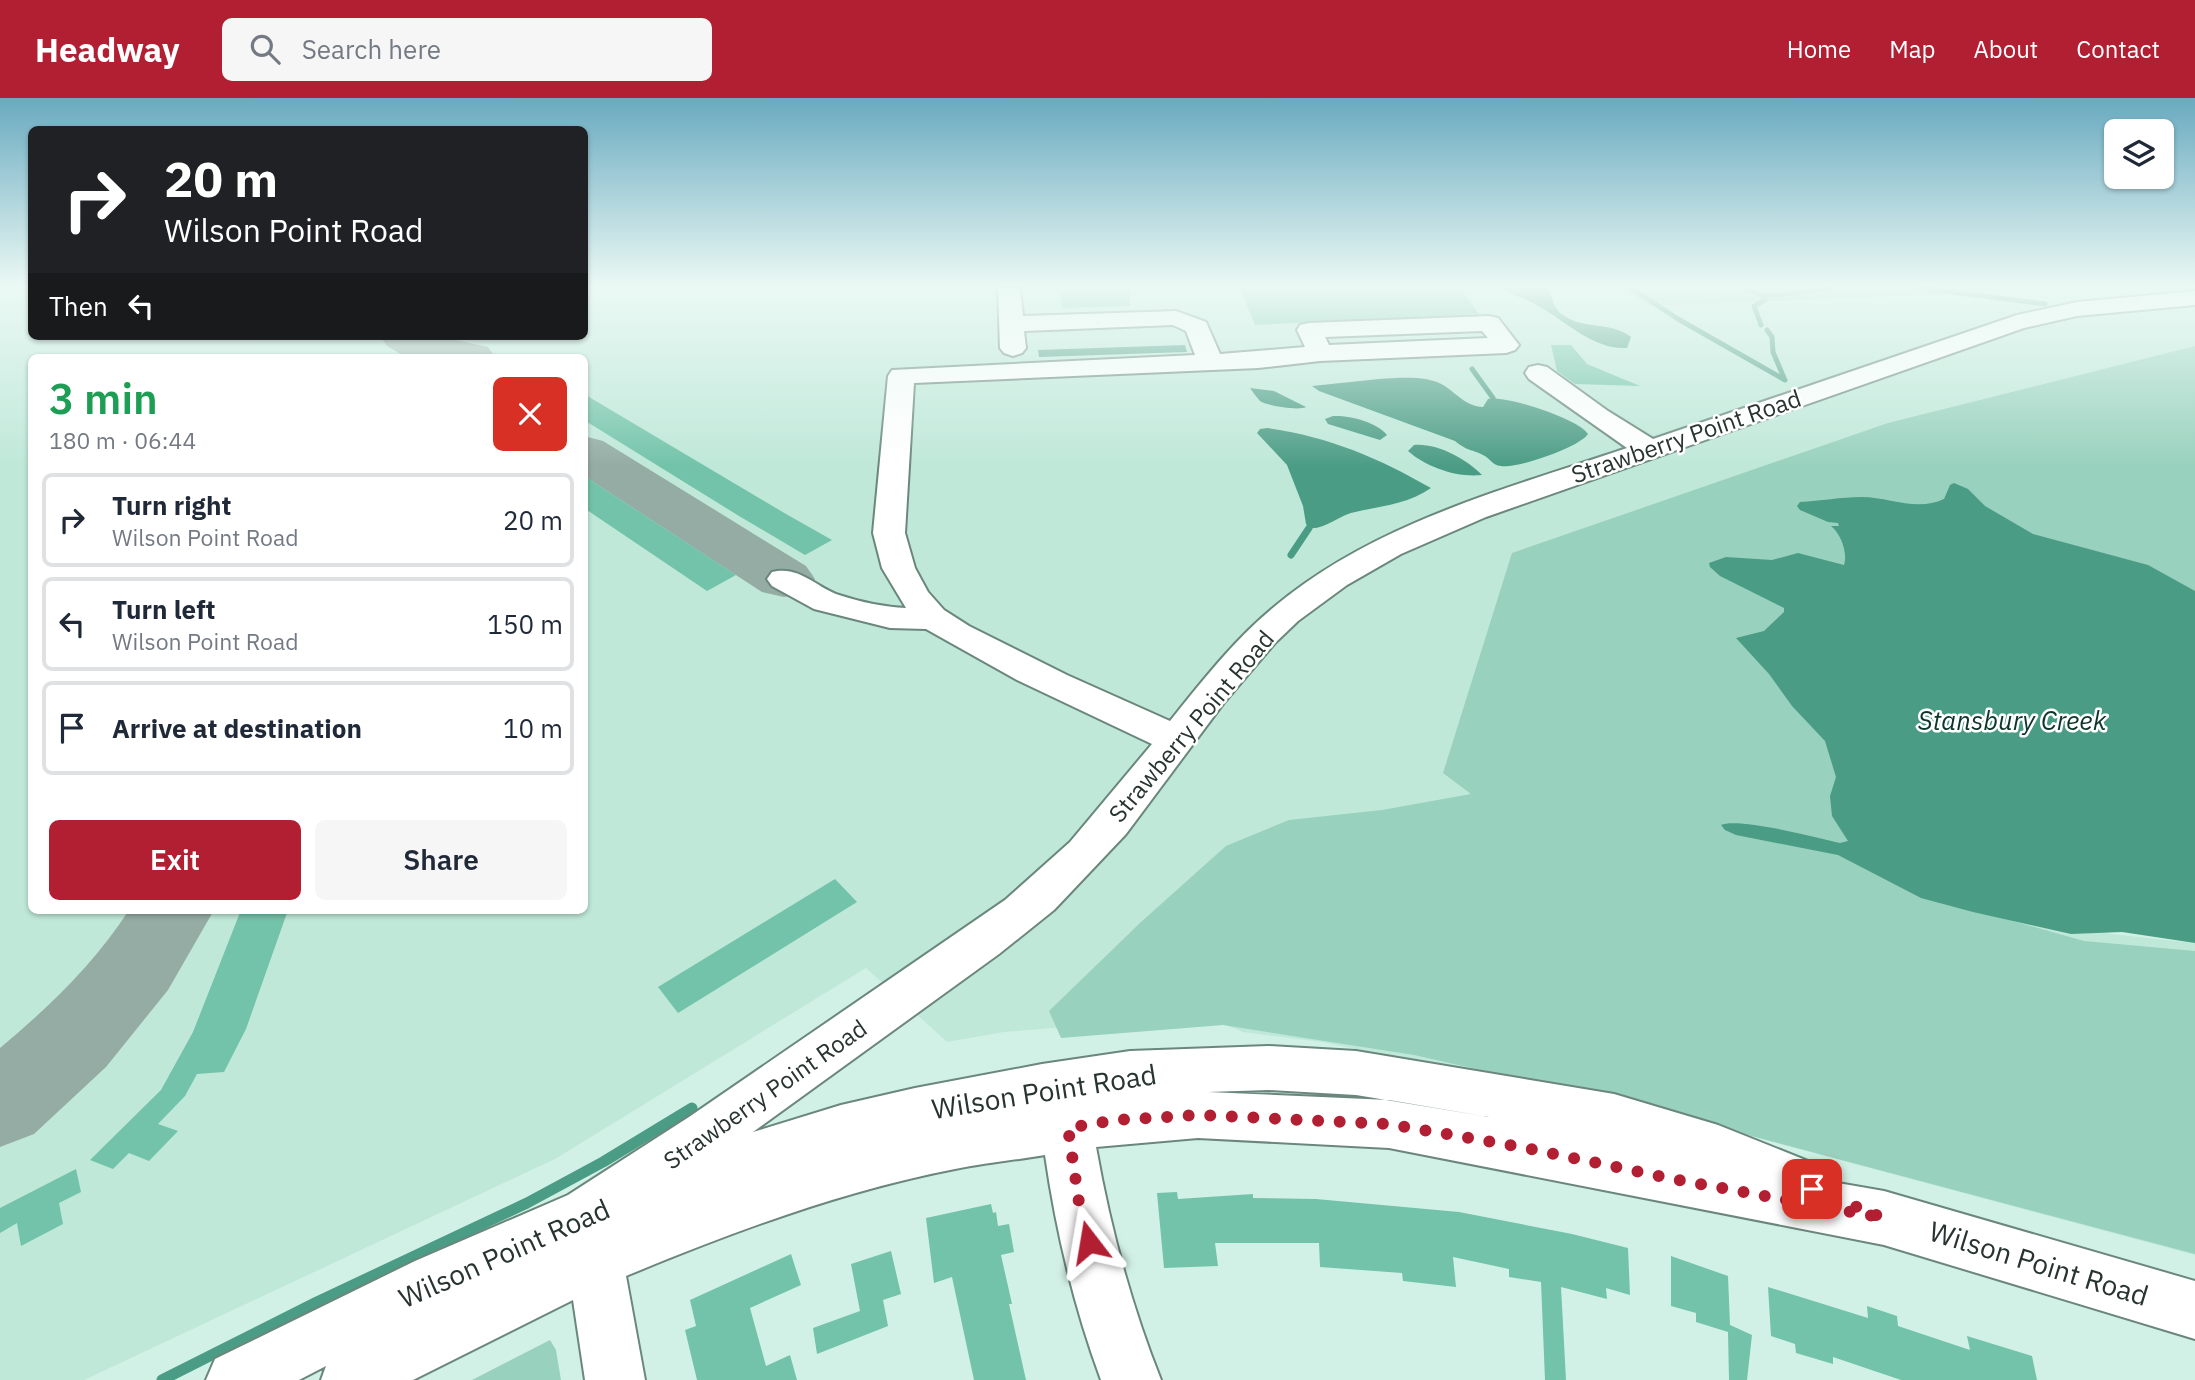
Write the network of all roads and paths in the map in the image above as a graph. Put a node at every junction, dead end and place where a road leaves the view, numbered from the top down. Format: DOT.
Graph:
graph roads {
  1 [pos="1014,348"];
  2 [pos="1205,348"];
  3 [pos="1318,348"];
  4 [pos="1443,348"];
  5 [pos="1942,348"];
  6 [pos="1320,353"];
  7 [pos="1210,362"];
  8 [pos="1015,371"];
  9 [pos="1538,373"];
  10 [pos="1649,449"];
  11 [pos="784,579"];
  12 [pos="933,619"];
  13 [pos="1176,739"];
  14 [pos="1068,1128"];
  15 [pos="1884,1218"];
  16 [pos="591,1237"];
  17 [pos="2195,1310"];
  18 [pos="236,1380"];
  19 [pos="351,1380"];
  20 [pos="615,1380"];
  21 [pos="1131,1380"];
  1 -- 8 [label="street"];
  2 -- 7 [label="street"];
  3 -- 6 [label="street"];
  4 -- 6 [label="street"];
  5 -- 10 [label="street, Strawberry Point Road"];
  6 -- 7 [label="street"];
  7 -- 8 [label="street"];
  8 -- 12 [label="street"];
  9 -- 10 [label="street"];
  10 -- 13 [label="street, Strawberry Point Road"];
  11 -- 12 [label="street"];
  12 -- 13 [label="street"];
  13 -- 16 [label="street, Strawberry Point Road"];
  14 -- 15 [label="street, Wilson Point Road"];
  14 -- 16 [label="street, Wilson Point Road"];
  14 -- 21 [label="street"];
  15 -- 16 [label="street, Wilson Point Road"];
  15 -- 17 [label="street, Wilson Point Road"];
  16 -- 18 [label="street, Wilson Point Road"];
  16 -- 19 [label="street, Wilson Point Road"];
  16 -- 20 [label="street"];
}
